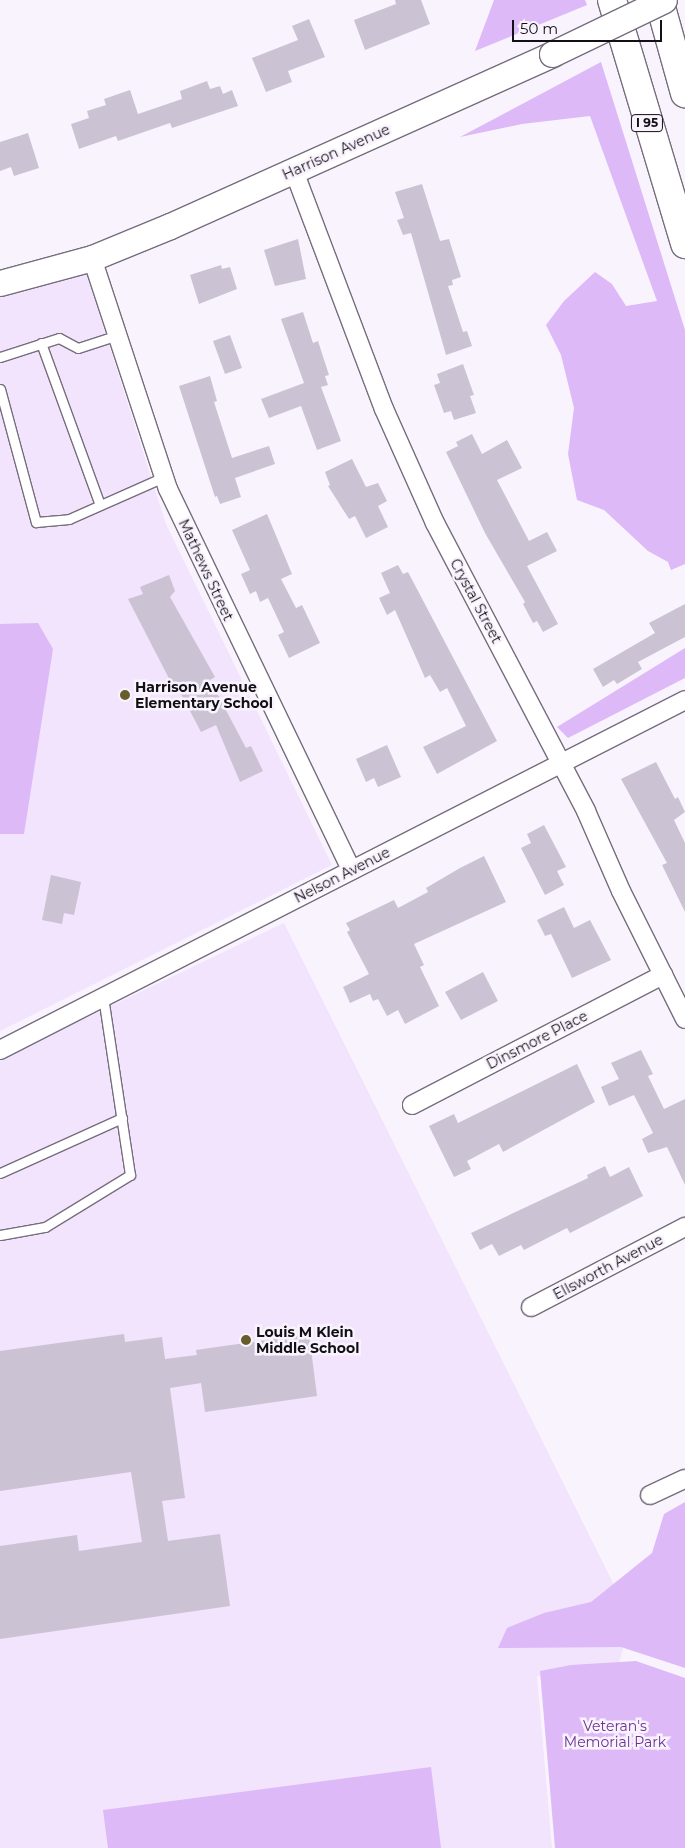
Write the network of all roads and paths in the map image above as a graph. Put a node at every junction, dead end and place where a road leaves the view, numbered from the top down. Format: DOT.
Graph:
graph roads {
  1 [pos="612,0"];
  2 [pos="659,0"];
  3 [pos="664,0"];
  4 [pos="685,93"];
  5 [pos="294,171"];
  6 [pos="685,244"];
  7 [pos="92,258"];
  8 [pos="0,283"];
  9 [pos="118,335"];
  10 [pos="41,344"];
  11 [pos="0,357"];
  12 [pos="0,389"];
  13 [pos="164,477"];
  14 [pos="100,505"];
  15 [pos="685,700"];
  16 [pos="560,763"];
  17 [pos="351,870"];
  18 [pos="663,975"];
  19 [pos="103,997"];
  20 [pos="685,1019"];
  21 [pos="0,1050"];
  22 [pos="412,1105"];
  23 [pos="122,1118"];
  24 [pos="0,1173"];
  25 [pos="685,1227"];
  26 [pos="0,1235"];
  27 [pos="531,1307"];
  28 [pos="685,1479"];
  29 [pos="650,1495"];
  1 -- 6 [label="highway, I 95"];
  2 -- 4 [label="highway"];
  3 -- 5 [label="main road, Harrison Avenue, bridge"];
  5 -- 7 [label="main road, Harrison Avenue"];
  5 -- 16 [label="street, Crystal Street"];
  7 -- 8 [label="main road, Harrison Avenue"];
  7 -- 9 [label="street, Mathews Street"];
  9 -- 10 [label="lane"];
  9 -- 13 [label="street, Mathews Street"];
  10 -- 11 [label="lane"];
  10 -- 14 [label="lane"];
  12 -- 14 [label="lane"];
  13 -- 14 [label="lane"];
  13 -- 17 [label="street, Mathews Street"];
  15 -- 16 [label="street, Nelson Avenue"];
  16 -- 17 [label="street, Nelson Avenue"];
  16 -- 18 [label="street, Crystal Street"];
  17 -- 19 [label="street, Nelson Avenue"];
  18 -- 20 [label="street, Crystal Street"];
  18 -- 22 [label="street, Dinsmore Place"];
  19 -- 21 [label="street, Nelson Avenue"];
  19 -- 23 [label="lane"];
  23 -- 24 [label="lane"];
  23 -- 26 [label="lane"];
  25 -- 27 [label="street, Ellsworth Avenue"];
  28 -- 29 [label="street"];
}
